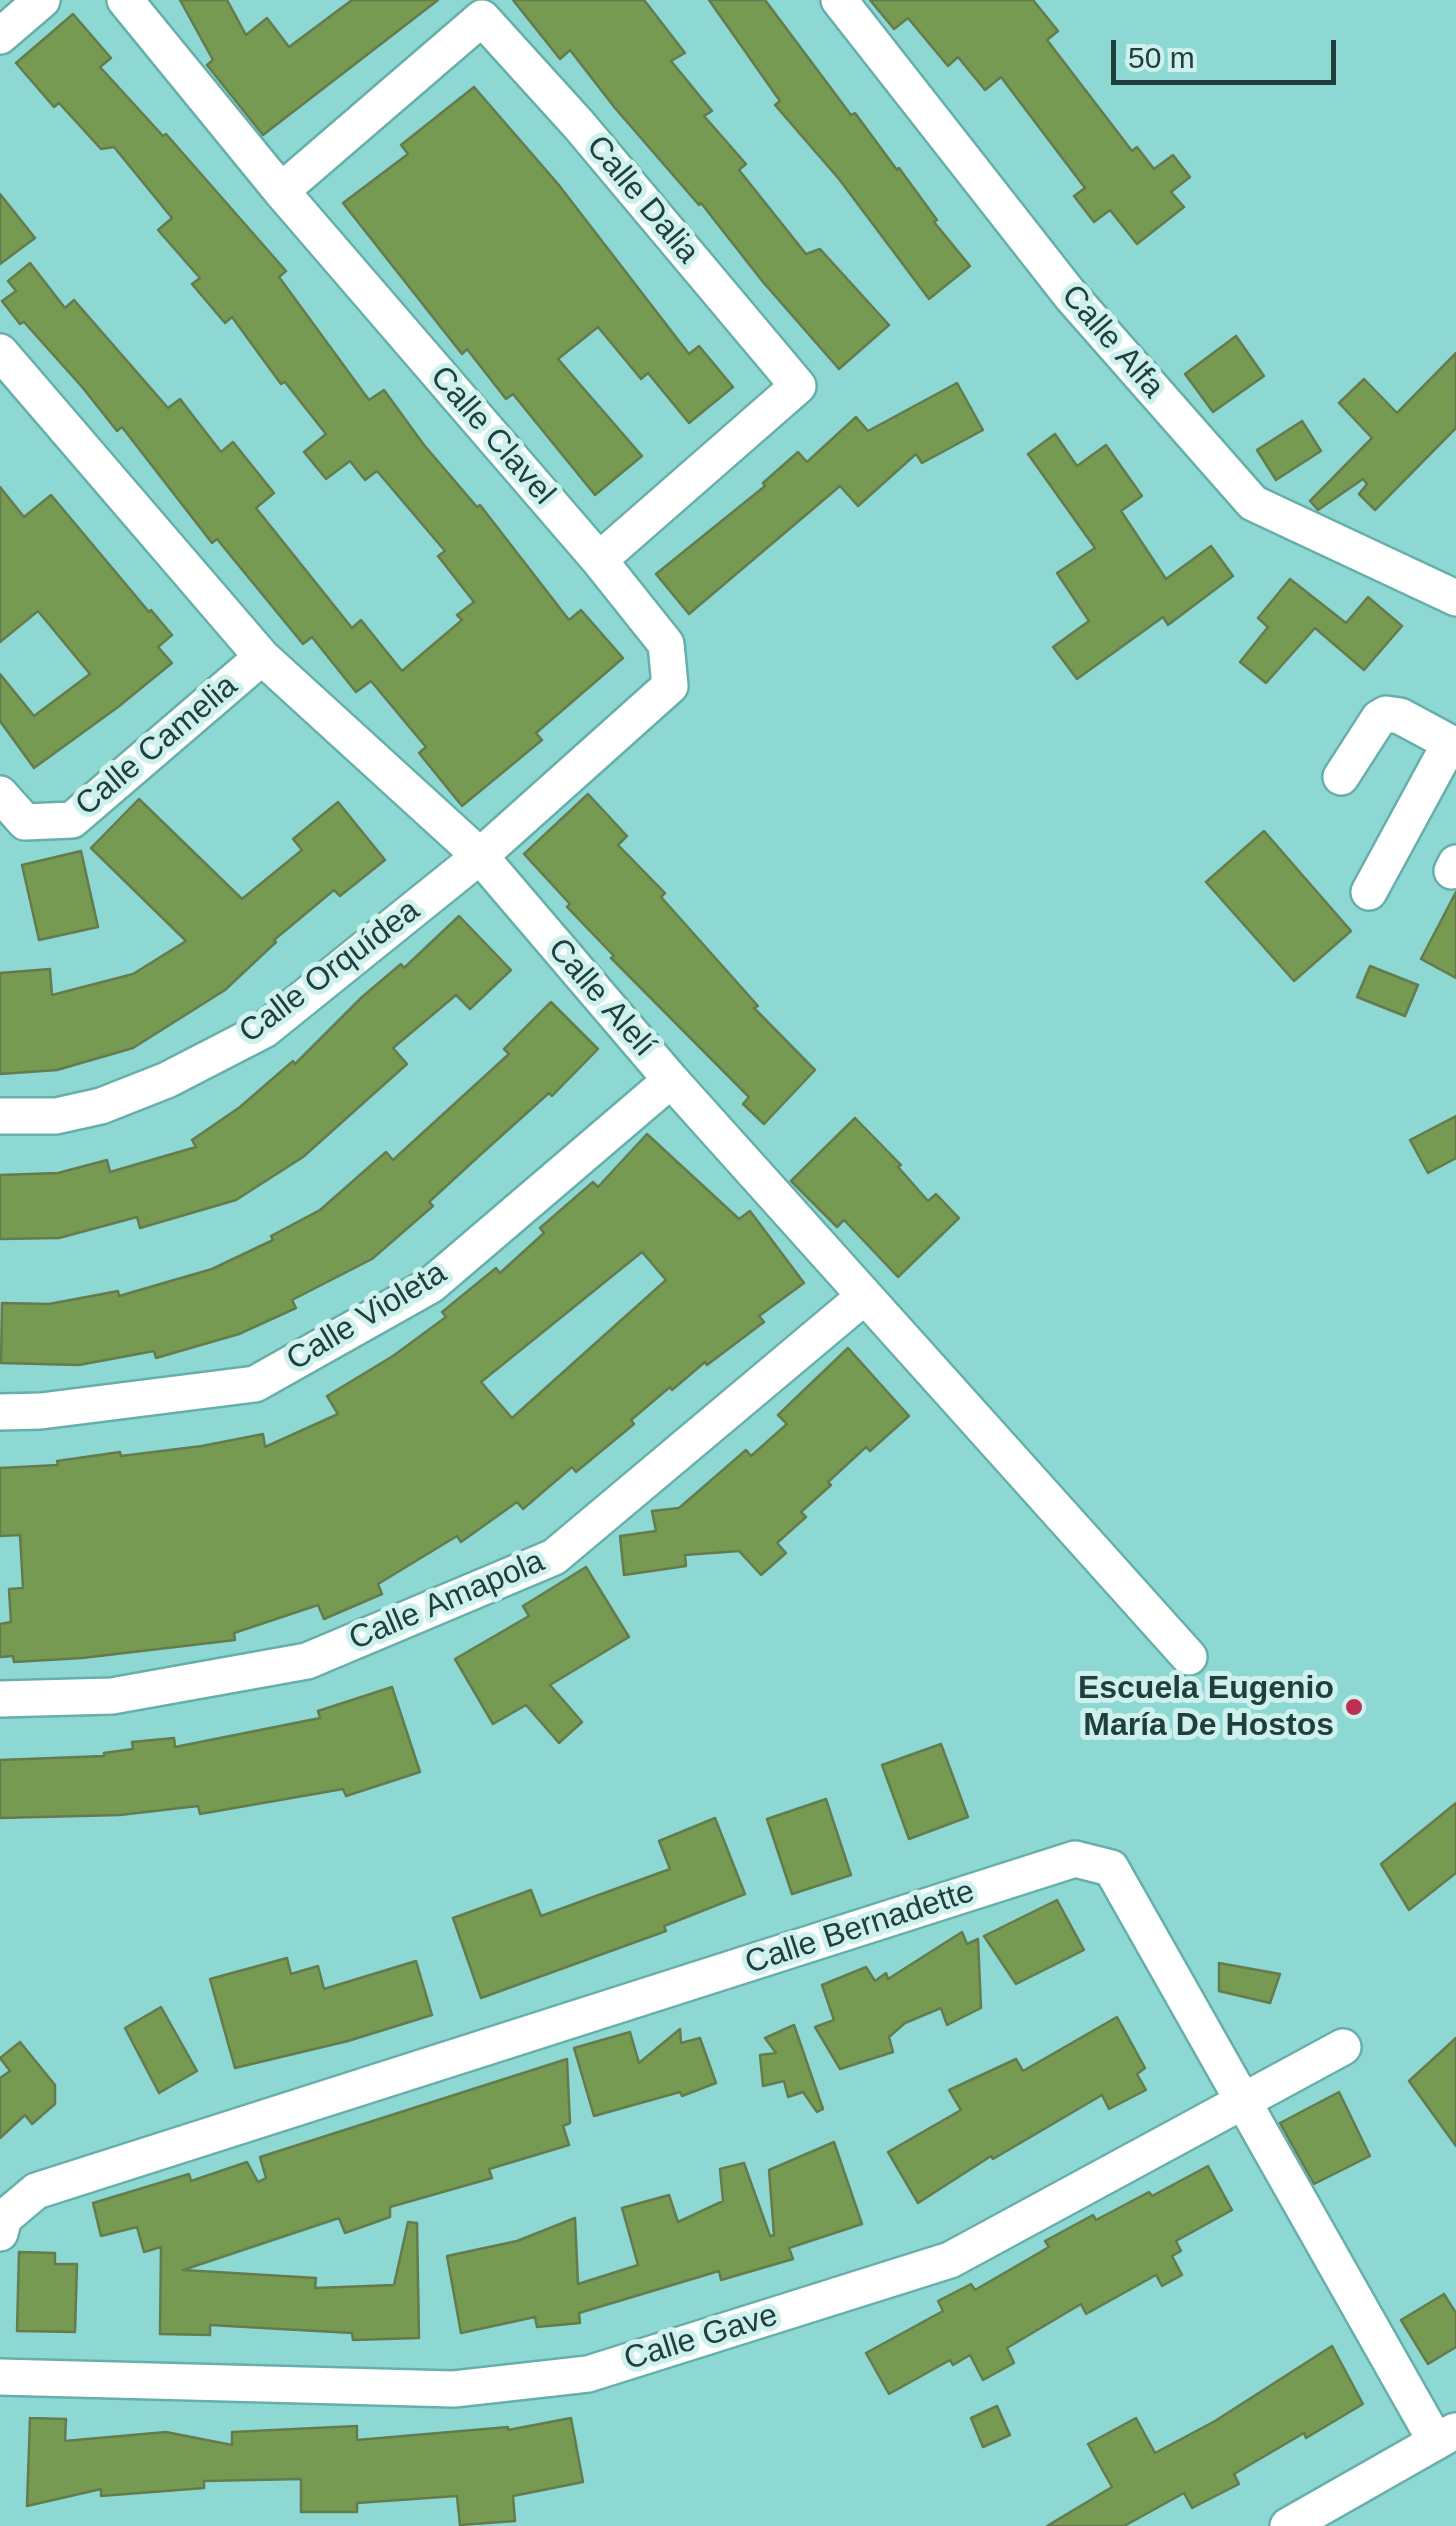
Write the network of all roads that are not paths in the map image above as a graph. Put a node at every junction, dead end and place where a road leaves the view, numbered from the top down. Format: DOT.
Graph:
graph roads {
  1 [pos="42,0"];
  2 [pos="125,0"];
  3 [pos="839,0"];
  4 [pos="0,36"];
  5 [pos="280,191"];
  6 [pos="0,352"];
  7 [pos="599,560"];
  8 [pos="1456,598"];
  9 [pos="262,657"];
  10 [pos="1453,744"];
  11 [pos="1341,776"];
  12 [pos="0,794"];
  13 [pos="480,856"];
  14 [pos="1369,892"];
  15 [pos="672,1080"];
  16 [pos="0,1116"];
  17 [pos="864,1296"];
  18 [pos="0,1412"];
  19 [pos="1190,1657"];
  20 [pos="0,1699"];
  21 [pos="1343,2047"];
  22 [pos="1245,2102"];
  23 [pos="0,2234"];
  24 [pos="0,2377"];
  25 [pos="1446,2436"];
  26 [pos="1288,2526"];
  1 -- 4 [label="street"];
  2 -- 5 [label="street, Calle Clavel"];
  3 -- 8 [label="street, Calle Alfa"];
  5 -- 7 [label="street, Calle Clavel"];
  5 -- 7 [label="street, Calle Dalia"];
  6 -- 9 [label="street, Calle Alelí"];
  7 -- 13 [label="street, Calle Clavel"];
  9 -- 12 [label="street, Calle Camelia"];
  9 -- 13 [label="street, Calle Alelí"];
  10 -- 11 [label="street"];
  10 -- 14 [label="street"];
  13 -- 15 [label="street, Calle Alelí"];
  13 -- 16 [label="street, Calle Orquídea"];
  15 -- 17 [label="street, Calle Alelí"];
  15 -- 18 [label="street, Calle Violeta"];
  17 -- 19 [label="street, Calle Alelí"];
  17 -- 20 [label="street, Calle Amapola"];
  21 -- 22 [label="street, Calle Gave"];
  22 -- 23 [label="street, Calle Bernadette"];
  22 -- 24 [label="street, Calle Gave"];
  22 -- 25 [label="street, Calle Bernadette"];
  25 -- 26 [label="street"];
}
